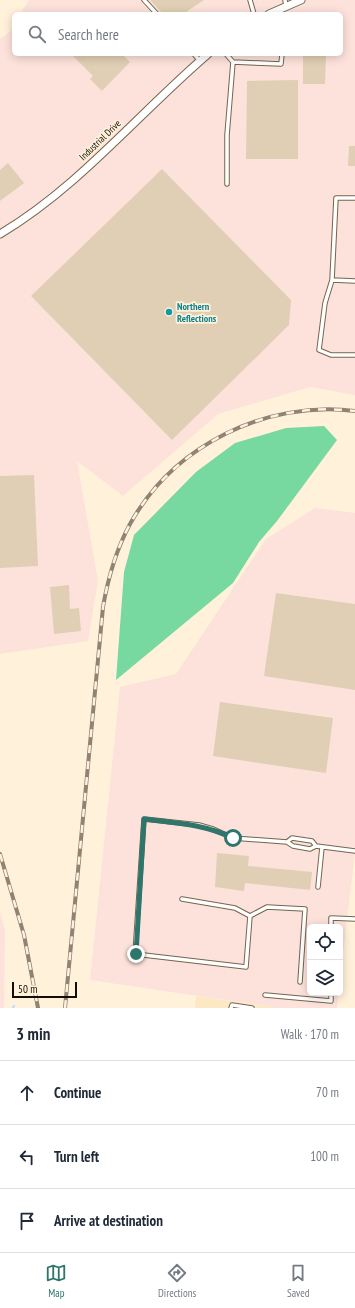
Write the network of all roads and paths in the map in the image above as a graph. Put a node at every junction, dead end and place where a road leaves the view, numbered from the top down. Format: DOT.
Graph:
graph roads {
  1 [pos="144,0"];
  2 [pos="250,0"];
  3 [pos="301,0"];
  4 [pos="286,3"];
  5 [pos="155,12"];
  6 [pos="253,12"];
  7 [pos="278,12"];
  8 [pos="196,56"];
  9 [pos="206,56"];
  10 [pos="228,56"];
  11 [pos="282,56"];
  12 [pos="200,61"];
  13 [pos="233,62"];
  14 [pos="227,184"];
  15 [pos="355,198"];
  16 [pos="0,234"];
  17 [pos="332,280"];
  18 [pos="355,281"];
  19 [pos="355,356"];
  20 [pos="287,842"];
  21 [pos="316,846"];
  22 [pos="322,847"];
  23 [pos="355,851"];
  24 [pos="318,887"];
  25 [pos="182,899"];
  26 [pos="250,916"];
  27 [pos="355,919"];
  28 [pos="331,924"];
  29 [pos="300,982"];
  30 [pos="264,995"];
  31 [pos="331,996"];
  32 [pos="231,1008"];
  33 [pos="252,1008"];
  1 -- 5 [label="lane"];
  2 -- 6 [label="lane"];
  3 -- 4 [label="street"];
  4 -- 7 [label="street"];
  8 -- 12 [label="lane"];
  9 -- 12 [label="street, Industrial Drive"];
  10 -- 13 [label="lane"];
  11 -- 13 [label="lane"];
  12 -- 16 [label="street, Industrial Drive"];
  13 -- 14 [label="lane"];
  15 -- 17 [label="lane"];
  17 -- 18 [label="lane"];
  17 -- 19 [label="lane"];
  20 -- 21 [label="lane"];
  20 -- 21 [label="lane"];
  20 -- 26 [label="lane"];
  21 -- 22 [label="lane"];
  22 -- 23 [label="lane"];
  22 -- 24 [label="lane"];
  25 -- 26 [label="lane"];
  26 -- 29 [label="lane"];
  27 -- 28 [label="lane"];
  30 -- 31 [label="lane"];
  32 -- 33 [label="lane"];
}
